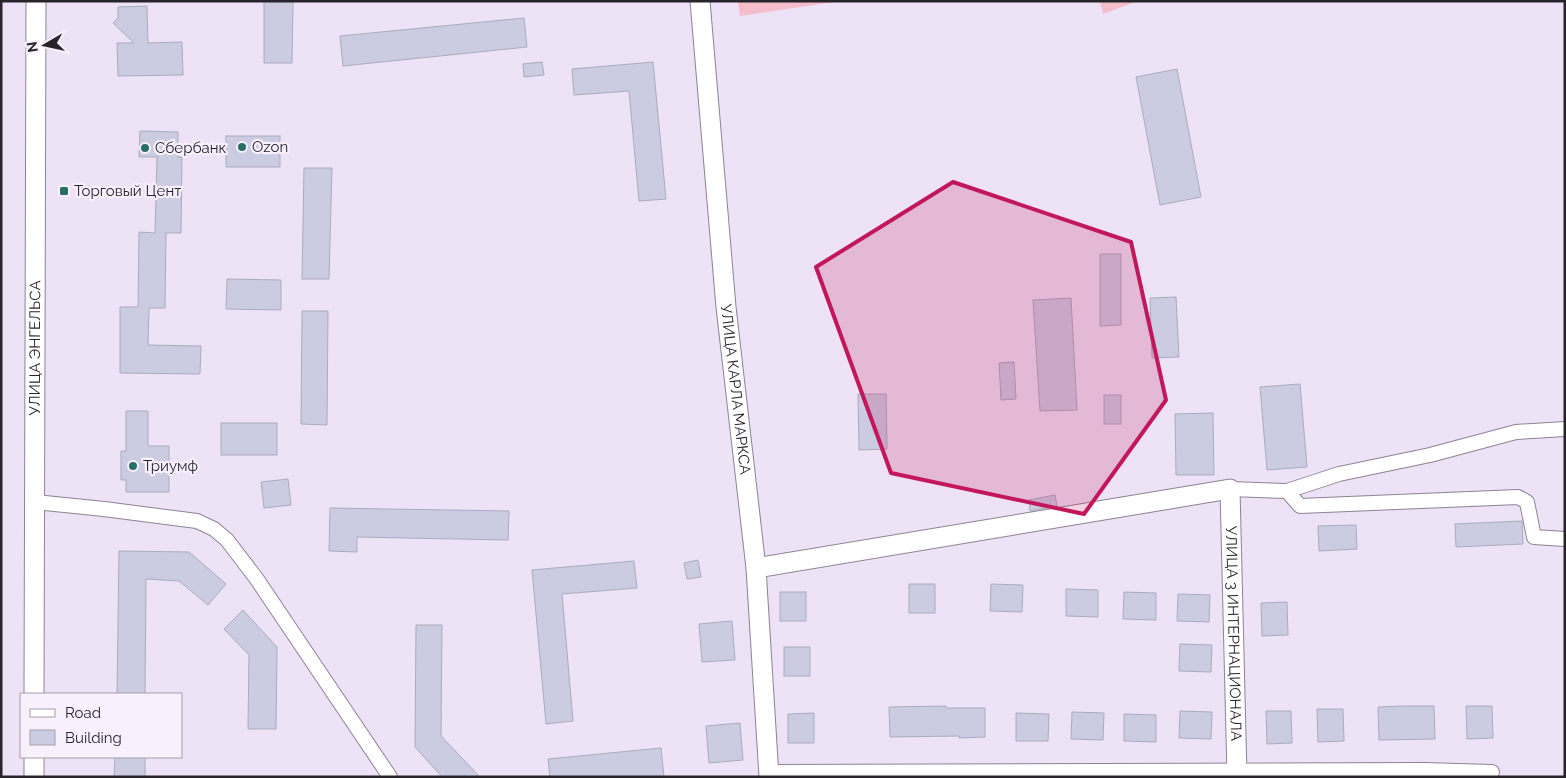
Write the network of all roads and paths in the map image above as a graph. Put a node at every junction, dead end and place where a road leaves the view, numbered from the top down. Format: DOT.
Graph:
graph roads {
  1 [pos="36,1"];
  2 [pos="700,1"];
  3 [pos="1565,429"];
  4 [pos="1230,489"];
  5 [pos="1287,491"];
  6 [pos="35,502"];
  7 [pos="1565,539"];
  8 [pos="756,568"];
  9 [pos="34,693"];
  10 [pos="34,758"];
  11 [pos="1492,772"];
  12 [pos="1237,773"];
  13 [pos="1424,773"];
  14 [pos="769,774"];
  15 [pos="34,777"];
  16 [pos="390,777"];
  1 -- 6 [label="main road, УЛИЦА ЭНГЕЛЬСА"];
  2 -- 8 [label="main road, УЛИЦА КАРЛА МАРКСА"];
  3 -- 5 [label="street"];
  4 -- 5 [label="street"];
  4 -- 8 [label="main road"];
  4 -- 12 [label="main road, УЛИЦА 3 ИНТЕРНАЦИОНАЛА"];
  5 -- 7 [label="street"];
  6 -- 9 [label="main road, УЛИЦА ЭНГЕЛЬСА"];
  6 -- 16 [label="street"];
  8 -- 14 [label="main road, УЛИЦА КАРЛА МАРКСА"];
  10 -- 15 [label="main road"];
  11 -- 13 [label="street"];
  12 -- 13 [label="street"];
  12 -- 14 [label="street"];
}
